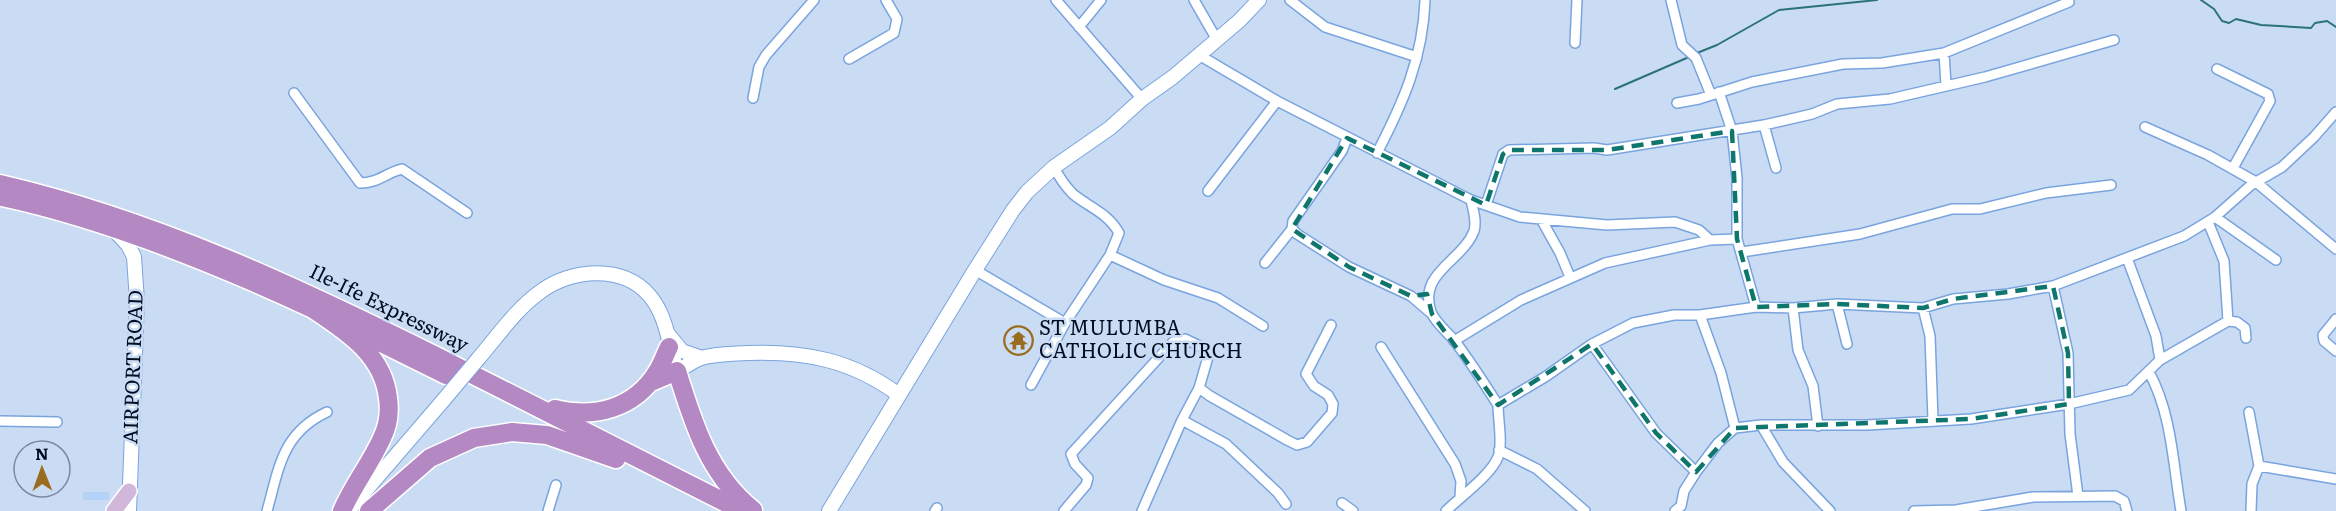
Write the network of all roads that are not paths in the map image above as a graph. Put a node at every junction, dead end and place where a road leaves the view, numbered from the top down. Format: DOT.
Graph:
graph roads {
  1 [pos="814,0"];
  2 [pos="886,0"];
  3 [pos="1056,0"];
  4 [pos="1101,0"];
  5 [pos="1194,0"];
  6 [pos="1259,0"];
  7 [pos="1290,0"];
  8 [pos="1425,0"];
  9 [pos="1577,0"];
  10 [pos="1671,0"];
  11 [pos="2069,2"];
  12 [pos="1079,27"];
  13 [pos="1217,40"];
  14 [pos="2114,40"];
  15 [pos="1575,42"];
  16 [pos="1944,53"];
  17 [pos="1199,55"];
  18 [pos="1417,57"];
  19 [pos="849,59"];
  20 [pos="2217,69"];
  21 [pos="1946,85"];
  22 [pos="294,93"];
  23 [pos="1715,94"];
  24 [pos="753,99"];
  25 [pos="1142,99"];
  26 [pos="1277,101"];
  27 [pos="1677,103"];
  28 [pos="2336,112"];
  29 [pos="1764,125"];
  30 [pos="2145,127"];
  31 [pos="1732,131"];
  32 [pos="1347,138"];
  33 [pos="1377,153"];
  34 [pos="1054,167"];
  35 [pos="1776,168"];
  36 [pos="2233,168"];
  37 [pos="2256,182"];
  38 [pos="0,184"];
  39 [pos="2110,185"];
  40 [pos="1209,191"];
  41 [pos="0,197"];
  42 [pos="1471,200"];
  43 [pos="1486,205"];
  44 [pos="467,213"];
  45 [pos="1541,219"];
  46 [pos="2211,220"];
  47 [pos="1292,229"];
  48 [pos="114,230"];
  49 [pos="1737,239"];
  50 [pos="1710,240"];
  51 [pos="2336,249"];
  52 [pos="1742,252"];
  53 [pos="1110,255"];
  54 [pos="2127,258"];
  55 [pos="2276,260"];
  56 [pos="1265,263"];
  57 [pos="975,270"];
  58 [pos="1570,277"];
  59 [pos="2053,286"];
  60 [pos="1427,294"];
  61 [pos="1412,296"];
  62 [pos="1837,304"];
  63 [pos="310,307"];
  64 [pos="1756,307"];
  65 [pos="1793,308"];
  66 [pos="1923,308"];
  67 [pos="1432,315"];
  68 [pos="1700,315"];
  69 [pos="2336,319"];
  70 [pos="2228,321"];
  71 [pos="1065,323"];
  72 [pos="1263,326"];
  73 [pos="1331,326"];
  74 [pos="2246,338"];
  75 [pos="668,339"];
  76 [pos="1454,341"];
  77 [pos="1593,344"];
  78 [pos="1847,344"];
  79 [pos="1381,347"];
  80 [pos="2336,351"];
  81 [pos="702,358"];
  82 [pos="2160,360"];
  83 [pos="677,371"];
  84 [pos="2150,372"];
  85 [pos="910,376"];
  86 [pos="879,380"];
  87 [pos="651,381"];
  88 [pos="1031,385"];
  89 [pos="1199,388"];
  90 [pos="514,395"];
  91 [pos="899,395"];
  92 [pos="2069,404"];
  93 [pos="1498,405"];
  94 [pos="327,412"];
  95 [pos="2249,412"];
  96 [pos="1182,420"];
  97 [pos="1933,420"];
  98 [pos="0,421"];
  99 [pos="57,422"];
  100 [pos="1761,425"];
  101 [pos="1818,426"];
  102 [pos="1735,428"];
  103 [pos="1499,450"];
  104 [pos="616,459"];
  105 [pos="2259,465"];
  106 [pos="1696,472"];
  107 [pos="2336,479"];
  108 [pos="556,485"];
  109 [pos="129,491"];
  110 [pos="2078,496"];
  111 [pos="1460,497"];
  112 [pos="1342,503"];
  113 [pos="1286,504"];
  114 [pos="1678,508"];
  115 [pos="343,510"];
  116 [pos="114,511"];
  117 [pos="129,511"];
  118 [pos="267,511"];
  119 [pos="369,511"];
  120 [pos="548,511"];
  121 [pos="722,511"];
  122 [pos="742,511"];
  123 [pos="754,511"];
  124 [pos="829,511"];
  125 [pos="1064,511"];
  126 [pos="1142,511"];
  127 [pos="1353,511"];
  128 [pos="1446,511"];
  129 [pos="1585,511"];
  130 [pos="1690,511"];
  131 [pos="1830,511"];
  132 [pos="1914,511"];
  133 [pos="1957,511"];
  134 [pos="2127,511"];
  135 [pos="2181,511"];
  136 [pos="2251,511"];
  1 -- 24 [label="street"];
  2 -- 19 [label="street"];
  3 -- 12 [label="street"];
  4 -- 12 [label="street"];
  5 -- 13 [label="street"];
  6 -- 13 [label="street"];
  7 -- 18 [label="street"];
  8 -- 18 [label="street"];
  9 -- 15 [label="street"];
  10 -- 23 [label="street"];
  11 -- 16 [label="street"];
  12 -- 25 [label="street"];
  13 -- 17 [label="street"];
  14 -- 21 [label="street"];
  16 -- 21 [label="street"];
  16 -- 23 [label="street"];
  17 -- 25 [label="street"];
  17 -- 26 [label="street"];
  18 -- 33 [label="street"];
  20 -- 36 [label="street"];
  21 -- 29 [label="street"];
  22 -- 44 [label="street"];
  23 -- 27 [label="street"];
  23 -- 31 [label="street"];
  25 -- 34 [label="street"];
  26 -- 32 [label="street"];
  26 -- 40 [label="street"];
  28 -- 37 [label="street"];
  29 -- 31 [label="street"];
  29 -- 35 [label="street"];
  30 -- 36 [label="street"];
  31 -- 43 [label="street"];
  31 -- 49 [label="street"];
  32 -- 33 [label="street"];
  32 -- 47 [label="street"];
  33 -- 42 [label="street"];
  34 -- 53 [label="street"];
  34 -- 57 [label="street"];
  36 -- 37 [label="street"];
  37 -- 46 [label="street"];
  37 -- 51 [label="street"];
  38 -- 90 [label="highway, Ile-Ife Expressway"];
  39 -- 52 [label="street"];
  41 -- 48 [label="highway, Ile-Ife Expressway"];
  42 -- 43 [label="street"];
  42 -- 60 [label="street"];
  43 -- 45 [label="street"];
  45 -- 50 [label="street"];
  45 -- 58 [label="street"];
  46 -- 54 [label="street"];
  46 -- 55 [label="street"];
  46 -- 70 [label="street"];
  47 -- 56 [label="street"];
  47 -- 61 [label="street"];
  48 -- 63 [label="highway, Ile-Ife Expressway"];
  48 -- 109 [label="street, AIRPORT ROAD"];
  49 -- 50 [label="street"];
  49 -- 52 [label="street"];
  50 -- 58 [label="street"];
  52 -- 64 [label="street"];
  53 -- 71 [label="street"];
  53 -- 72 [label="street"];
  54 -- 59 [label="street"];
  54 -- 82 [label="street"];
  57 -- 71 [label="street"];
  57 -- 85 [label="street"];
  58 -- 76 [label="street"];
  59 -- 66 [label="street"];
  59 -- 92 [label="street"];
  60 -- 61 [label="street"];
  60 -- 67 [label="street"];
  61 -- 67 [label="street"];
  62 -- 65 [label="street"];
  62 -- 66 [label="street"];
  62 -- 78 [label="street"];
  63 -- 104 [label="highway, Ile-Ife Expressway"];
  63 -- 115 [label="highway"];
  64 -- 65 [label="street"];
  64 -- 68 [label="street"];
  65 -- 101 [label="street"];
  66 -- 97 [label="street"];
  67 -- 76 [label="street"];
  68 -- 77 [label="street"];
  68 -- 102 [label="street"];
  69 -- 80 [label="street"];
  70 -- 74 [label="street"];
  70 -- 82 [label="street"];
  71 -- 88 [label="street"];
  73 -- 89 [label="street"];
  75 -- 81 [label="street"];
  75 -- 83 [label="street"];
  75 -- 87 [label="highway"];
  75 -- 115 [label="street, bridge"];
  76 -- 93 [label="street"];
  77 -- 93 [label="street"];
  77 -- 106 [label="street"];
  79 -- 111 [label="street"];
  81 -- 83 [label="street"];
  81 -- 86 [label="street"];
  82 -- 84 [label="street"];
  83 -- 87 [label="highway"];
  83 -- 123 [label="highway"];
  84 -- 92 [label="street"];
  84 -- 135 [label="street"];
  85 -- 86 [label="street"];
  85 -- 91 [label="street"];
  86 -- 91 [label="street"];
  87 -- 90 [label="highway"];
  89 -- 96 [label="street"];
  89 -- 125 [label="street"];
  90 -- 122 [label="highway, Ile-Ife Expressway"];
  91 -- 124 [label="street"];
  92 -- 97 [label="street"];
  92 -- 110 [label="street"];
  93 -- 103 [label="street"];
  94 -- 118 [label="street"];
  95 -- 105 [label="street"];
  96 -- 113 [label="street"];
  96 -- 126 [label="street"];
  97 -- 101 [label="street"];
  98 -- 99 [label="street"];
  100 -- 101 [label="street"];
  100 -- 102 [label="street"];
  100 -- 131 [label="street"];
  102 -- 106 [label="street"];
  103 -- 111 [label="street"];
  103 -- 129 [label="street"];
  104 -- 119 [label="highway"];
  104 -- 121 [label="highway, Ile-Ife Expressway"];
  105 -- 107 [label="street"];
  105 -- 136 [label="street"];
  106 -- 114 [label="street"];
  108 -- 120 [label="street"];
  109 -- 116 [label="main road"];
  109 -- 117 [label="street, AIRPORT ROAD"];
  110 -- 133 [label="street"];
  110 -- 134 [label="street"];
  111 -- 128 [label="street"];
  112 -- 127 [label="street"];
  114 -- 130 [label="street"];
  132 -- 133 [label="street"];
}
